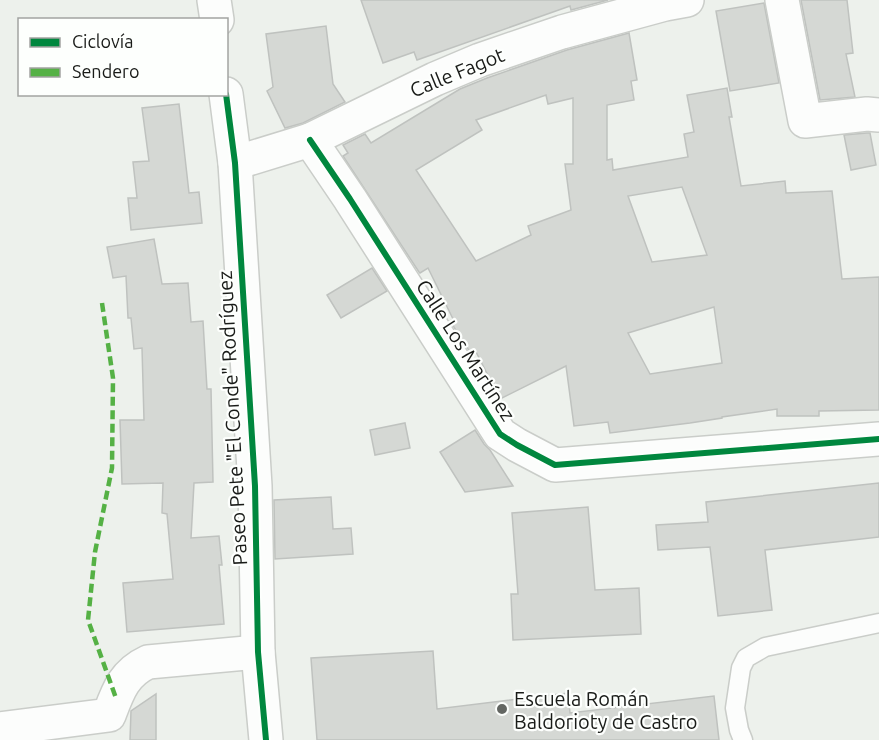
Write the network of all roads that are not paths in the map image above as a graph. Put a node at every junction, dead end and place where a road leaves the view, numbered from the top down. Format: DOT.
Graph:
graph roads {
  1 [pos="214,0"];
  2 [pos="687,0"];
  3 [pos="782,0"];
  4 [pos="216,18"];
  5 [pos="226,96"];
  6 [pos="879,115"];
  7 [pos="310,140"];
  8 [pos="235,163"];
  9 [pos="879,439"];
  10 [pos="879,623"];
  11 [pos="258,652"];
  12 [pos="109,728"];
  13 [pos="0,729"];
  14 [pos="266,740"];
  15 [pos="743,740"];
  1 -- 4 [label="street"];
  2 -- 7 [label="street, Calle Fagot"];
  3 -- 6 [label="street"];
  5 -- 8 [label="street, Paseo Pete \"El Conde\" Rodríguez"];
  7 -- 8 [label="street, Calle Fagot"];
  7 -- 9 [label="street, Calle Los Martínez"];
  8 -- 11 [label="street, Paseo Pete \"El Conde\" Rodríguez"];
  10 -- 15 [label="lane"];
  11 -- 12 [label="street"];
  11 -- 14 [label="street, Paseo Pete \"El Conde\" Rodríguez"];
  12 -- 13 [label="street"];
}
